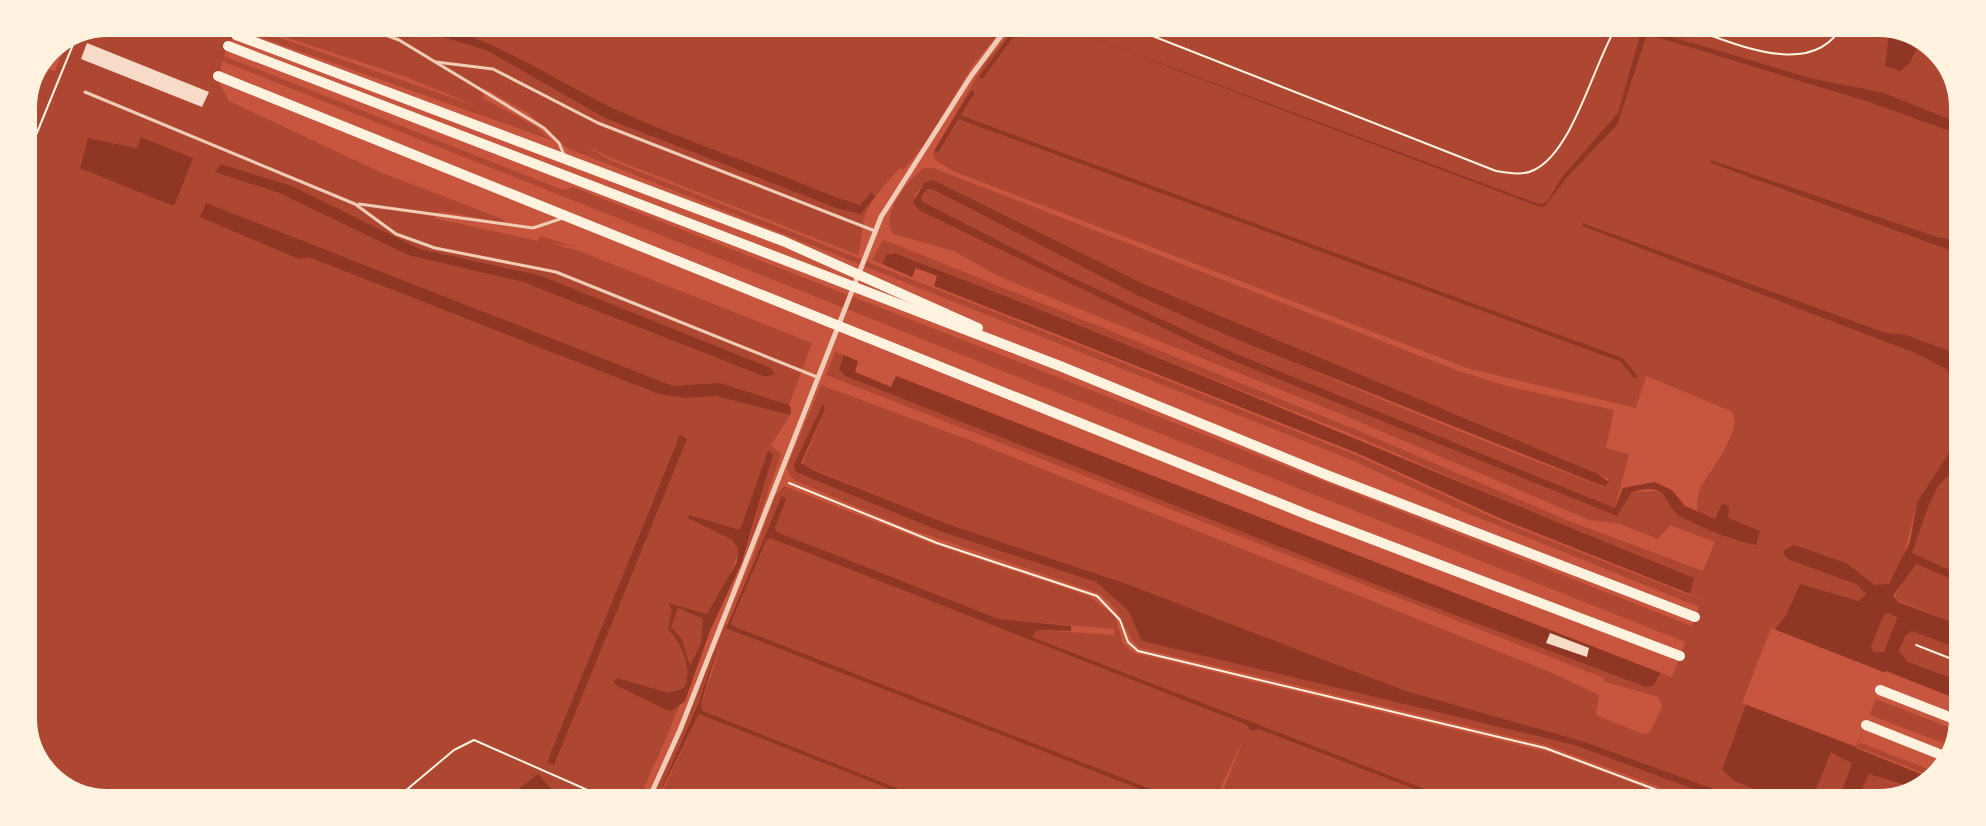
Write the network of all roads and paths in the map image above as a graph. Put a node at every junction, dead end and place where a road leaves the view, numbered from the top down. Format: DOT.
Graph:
graph roads {
  1 [pos="378,32"];
  2 [pos="1005,32"];
  3 [pos="1142,32"];
  4 [pos="1614,32"];
  5 [pos="1703,32"];
  6 [pos="1837,32"];
  7 [pos="236,35"];
  8 [pos="75,40"];
  9 [pos="228,46"];
  10 [pos="436,62"];
  11 [pos="218,76"];
  12 [pos="85,92"];
  13 [pos="32,145"];
  14 [pos="566,160"];
  15 [pos="355,204"];
  16 [pos="568,215"];
  17 [pos="875,231"];
  18 [pos="1060,366"];
  19 [pos="817,377"];
  20 [pos="777,478"];
  21 [pos="1695,617"];
  22 [pos="1916,645"];
  23 [pos="1680,656"];
  24 [pos="1954,660"];
  25 [pos="1880,690"];
  26 [pos="1954,719"];
  27 [pos="1866,725"];
  28 [pos="1944,756"];
  29 [pos="402,794"];
  30 [pos="597,794"];
  31 [pos="651,794"];
  32 [pos="1668,794"];
  1 -- 10 [label="lane"];
  2 -- 17 [label="street"];
  3 -- 4 [label="path"];
  5 -- 6 [label="path"];
  7 -- 14 [label="highway"];
  8 -- 13 [label="path"];
  9 -- 18 [label="highway"];
  10 -- 14 [label="lane"];
  10 -- 17 [label="lane"];
  11 -- 16 [label="highway"];
  12 -- 15 [label="lane"];
  14 -- 18 [label="highway"];
  15 -- 16 [label="lane"];
  15 -- 19 [label="lane"];
  16 -- 23 [label="highway"];
  17 -- 19 [label="street"];
  18 -- 21 [label="highway"];
  19 -- 20 [label="street"];
  20 -- 31 [label="street"];
  20 -- 32 [label="path"];
  22 -- 24 [label="path"];
  25 -- 26 [label="highway"];
  27 -- 28 [label="highway"];
  29 -- 30 [label="path"];
}
